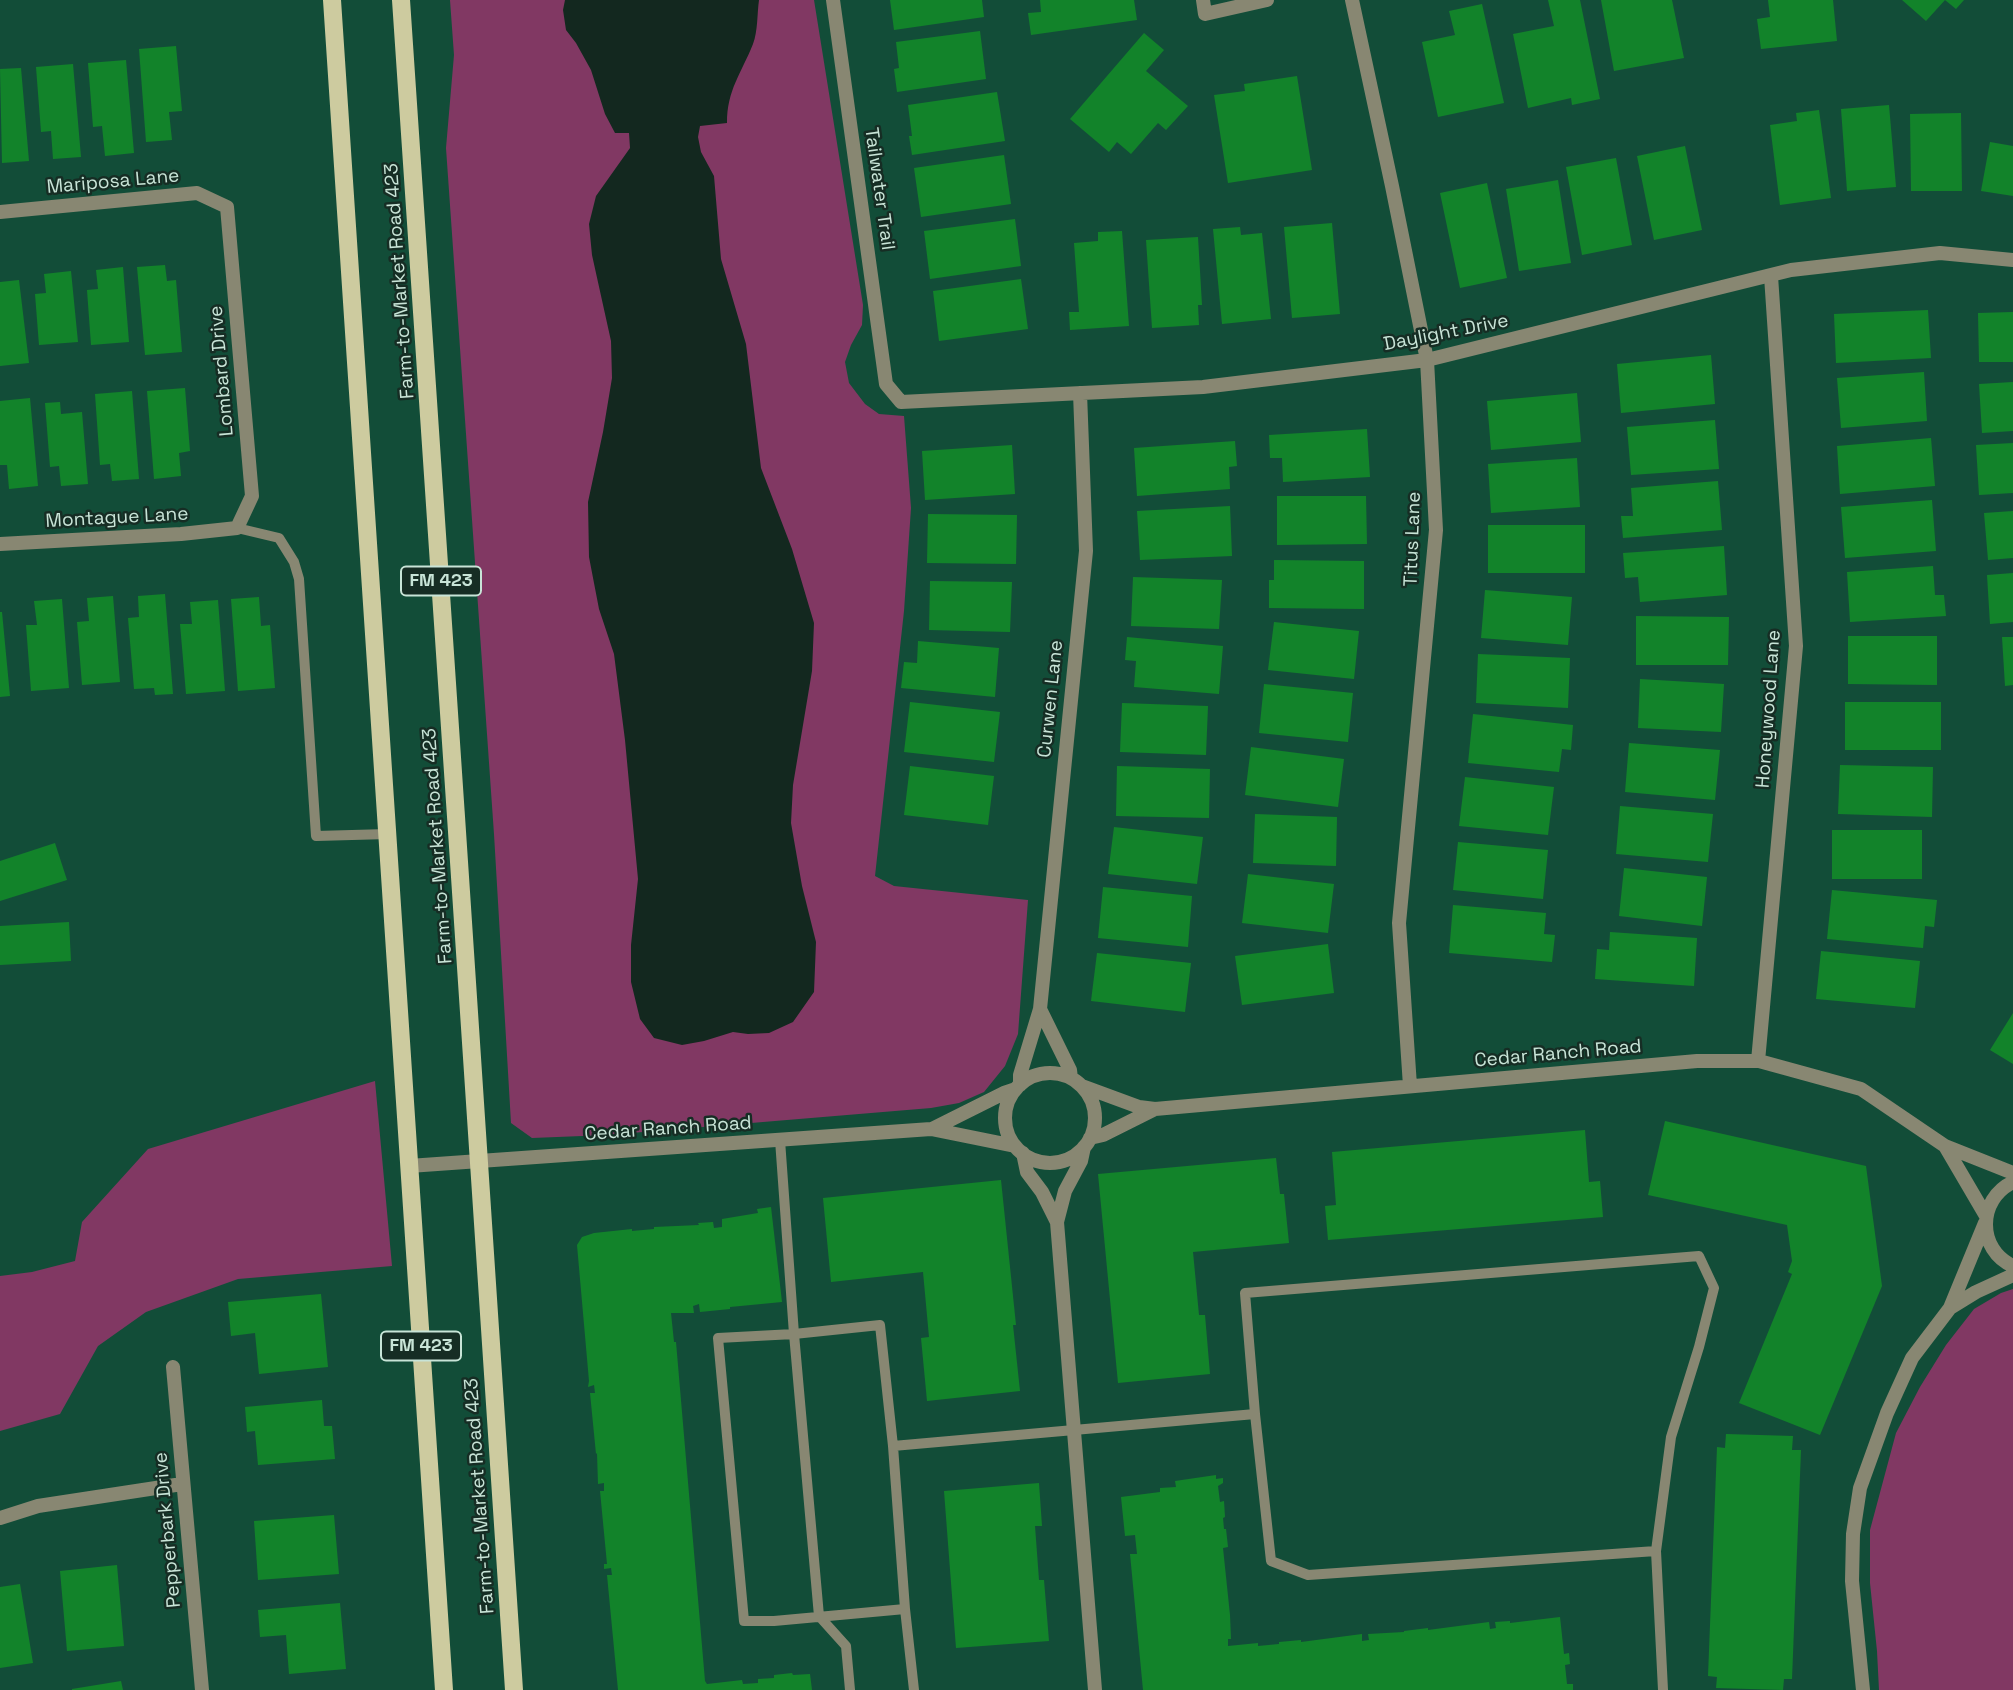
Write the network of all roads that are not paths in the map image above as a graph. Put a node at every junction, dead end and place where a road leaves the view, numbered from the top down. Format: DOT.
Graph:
graph roads {
  1 [pos="332,0"];
  2 [pos="401,0"];
  3 [pos="834,0"];
  4 [pos="1268,0"];
  5 [pos="1352,0"];
  6 [pos="1205,7"];
  7 [pos="226,207"];
  8 [pos="0,212"];
  9 [pos="2013,260"];
  10 [pos="1771,276"];
  11 [pos="1427,360"];
  12 [pos="886,384"];
  13 [pos="1080,393"];
  14 [pos="236,528"];
  15 [pos="0,544"];
  16 [pos="388,834"];
  17 [pos="1040,1009"];
  18 [pos="1758,1061"];
  19 [pos="1076,1082"];
  20 [pos="1410,1086"];
  21 [pos="1018,1087"];
  22 [pos="1155,1109"];
  23 [pos="931,1129"];
  24 [pos="780,1140"];
  25 [pos="1087,1142"];
  26 [pos="1945,1146"];
  27 [pos="1019,1149"];
  28 [pos="479,1162"];
  29 [pos="409,1166"];
  30 [pos="2013,1173"];
  31 [pos="2013,1182"];
  32 [pos="1986,1219"];
  33 [pos="1056,1222"];
  34 [pos="2013,1266"];
  35 [pos="2013,1275"];
  36 [pos="1950,1308"];
  37 [pos="794,1334"];
  38 [pos="173,1367"];
  39 [pos="1255,1414"];
  40 [pos="1073,1430"];
  41 [pos="893,1446"];
  42 [pos="182,1484"];
  43 [pos="0,1518"];
  44 [pos="1656,1551"];
  45 [pos="905,1609"];
  46 [pos="819,1616"];
  47 [pos="202,1690"];
  48 [pos="444,1690"];
  49 [pos="514,1690"];
  50 [pos="850,1690"];
  51 [pos="914,1690"];
  52 [pos="1094,1690"];
  53 [pos="1663,1690"];
  54 [pos="1863,1690"];
  1 -- 16 [label="main road, FM 423"];
  2 -- 28 [label="main road, Farm-to-Market Road 423 / FM 423"];
  3 -- 12 [label="street, Tailwater Trail"];
  4 -- 6 [label="street"];
  5 -- 11 [label="street, Titus Lane"];
  7 -- 8 [label="street, Mariposa Lane"];
  7 -- 14 [label="street, Lombard Drive"];
  9 -- 10 [label="street, Daylight Drive"];
  10 -- 11 [label="street, Daylight Drive"];
  10 -- 18 [label="street, Honeywood Lane"];
  11 -- 13 [label="street, Daylight Drive"];
  11 -- 20 [label="street, Titus Lane"];
  12 -- 13 [label="street, Daylight Drive"];
  13 -- 17 [label="street, Curwen Lane"];
  14 -- 15 [label="street, Montague Lane"];
  14 -- 16 [label="lane"];
  16 -- 29 [label="main road, FM 423"];
  17 -- 19 [label="street"];
  17 -- 21 [label="street, Curwen Lane"];
  18 -- 20 [label="street, Cedar Ranch Road"];
  18 -- 26 [label="street, Cedar Ranch Road"];
  19 -- 21 [label="street"];
  19 -- 22 [label="street, Cedar Ranch Road"];
  19 -- 25 [label="street"];
  20 -- 22 [label="street, Cedar Ranch Road"];
  21 -- 23 [label="street, Cedar Ranch Road"];
  21 -- 27 [label="street"];
  22 -- 25 [label="street, Cedar Ranch Road"];
  23 -- 24 [label="street, Cedar Ranch Road"];
  23 -- 27 [label="street, Cedar Ranch Road"];
  24 -- 28 [label="street, Cedar Ranch Road"];
  24 -- 37 [label="lane"];
  25 -- 27 [label="street"];
  25 -- 33 [label="street"];
  26 -- 30 [label="street, Cedar Ranch Road"];
  26 -- 32 [label="street, Cedar Ranch Road"];
  27 -- 33 [label="street"];
  28 -- 29 [label="street, Cedar Ranch Road"];
  28 -- 49 [label="main road, Farm-to-Market Road 423 / FM 423"];
  29 -- 48 [label="main road, FM 423"];
  31 -- 32 [label="street"];
  32 -- 34 [label="street, Cedar Ranch Road"];
  32 -- 36 [label="street"];
  33 -- 40 [label="street"];
  35 -- 36 [label="street"];
  36 -- 54 [label="street"];
  37 -- 41 [label="lane"];
  37 -- 46 [label="lane"];
  37 -- 46 [label="lane"];
  38 -- 42 [label="street, Pepperbark Drive"];
  39 -- 40 [label="lane"];
  39 -- 44 [label="lane"];
  39 -- 44 [label="lane"];
  40 -- 41 [label="lane"];
  40 -- 52 [label="street"];
  41 -- 45 [label="lane"];
  42 -- 43 [label="street"];
  42 -- 47 [label="street, Pepperbark Drive"];
  44 -- 53 [label="lane"];
  45 -- 46 [label="lane"];
  45 -- 51 [label="lane"];
  46 -- 50 [label="lane"];
}
